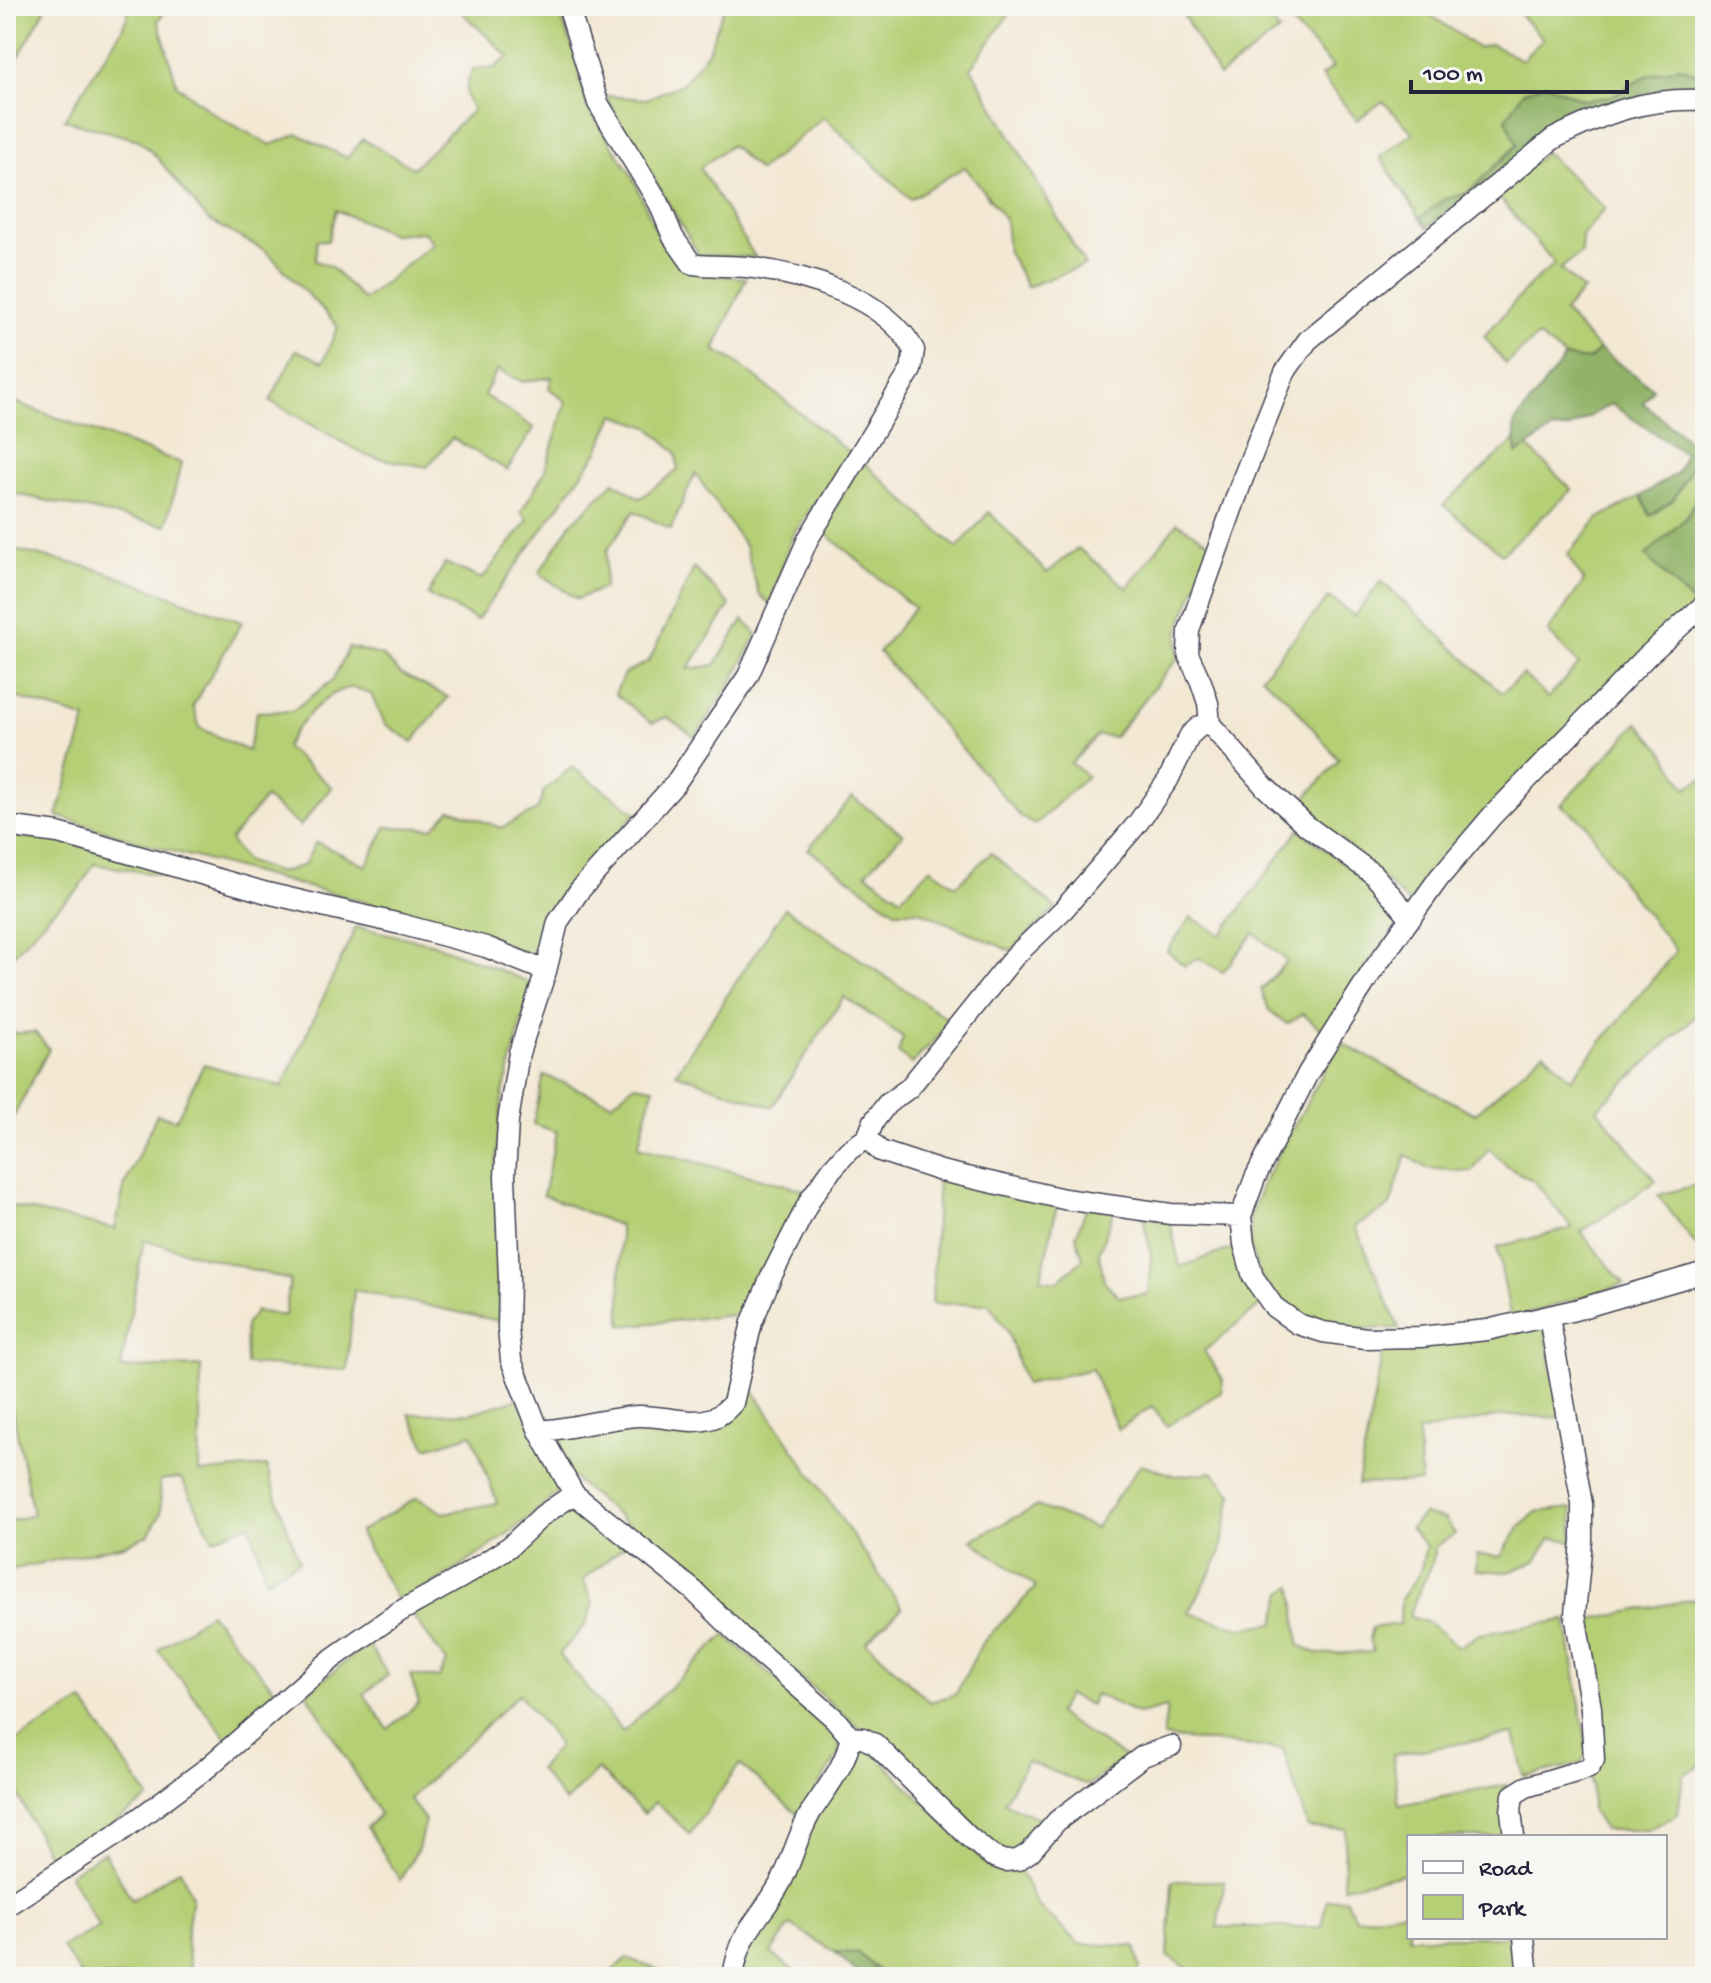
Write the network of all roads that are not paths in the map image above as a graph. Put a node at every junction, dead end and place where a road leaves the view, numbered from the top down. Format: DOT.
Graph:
graph roads {
  1 [pos="568,6"];
  2 [pos="1705,100"];
  3 [pos="1705,604"];
  4 [pos="1210,724"];
  5 [pos="6,826"];
  6 [pos="1411,918"];
  7 [pos="546,971"];
  8 [pos="867,1138"];
  9 [pos="1241,1216"];
  10 [pos="1705,1272"];
  11 [pos="1549,1317"];
  12 [pos="539,1431"];
  13 [pos="574,1494"];
  14 [pos="850,1737"];
  15 [pos="1171,1746"];
  16 [pos="1514,1835"];
  17 [pos="6,1906"];
  18 [pos="1524,1939"];
  19 [pos="733,1977"];
  20 [pos="1528,1977"];
  1 -- 7 [label="street"];
  2 -- 4 [label="street"];
  3 -- 6 [label="street"];
  4 -- 6 [label="street"];
  4 -- 8 [label="street"];
  5 -- 7 [label="street"];
  6 -- 9 [label="street"];
  7 -- 12 [label="street"];
  8 -- 9 [label="street"];
  8 -- 12 [label="street"];
  9 -- 11 [label="street"];
  10 -- 11 [label="street"];
  11 -- 16 [label="street"];
  12 -- 13 [label="street"];
  13 -- 14 [label="street"];
  13 -- 17 [label="street"];
  14 -- 15 [label="street"];
  14 -- 19 [label="street"];
  18 -- 20 [label="street"];
}
